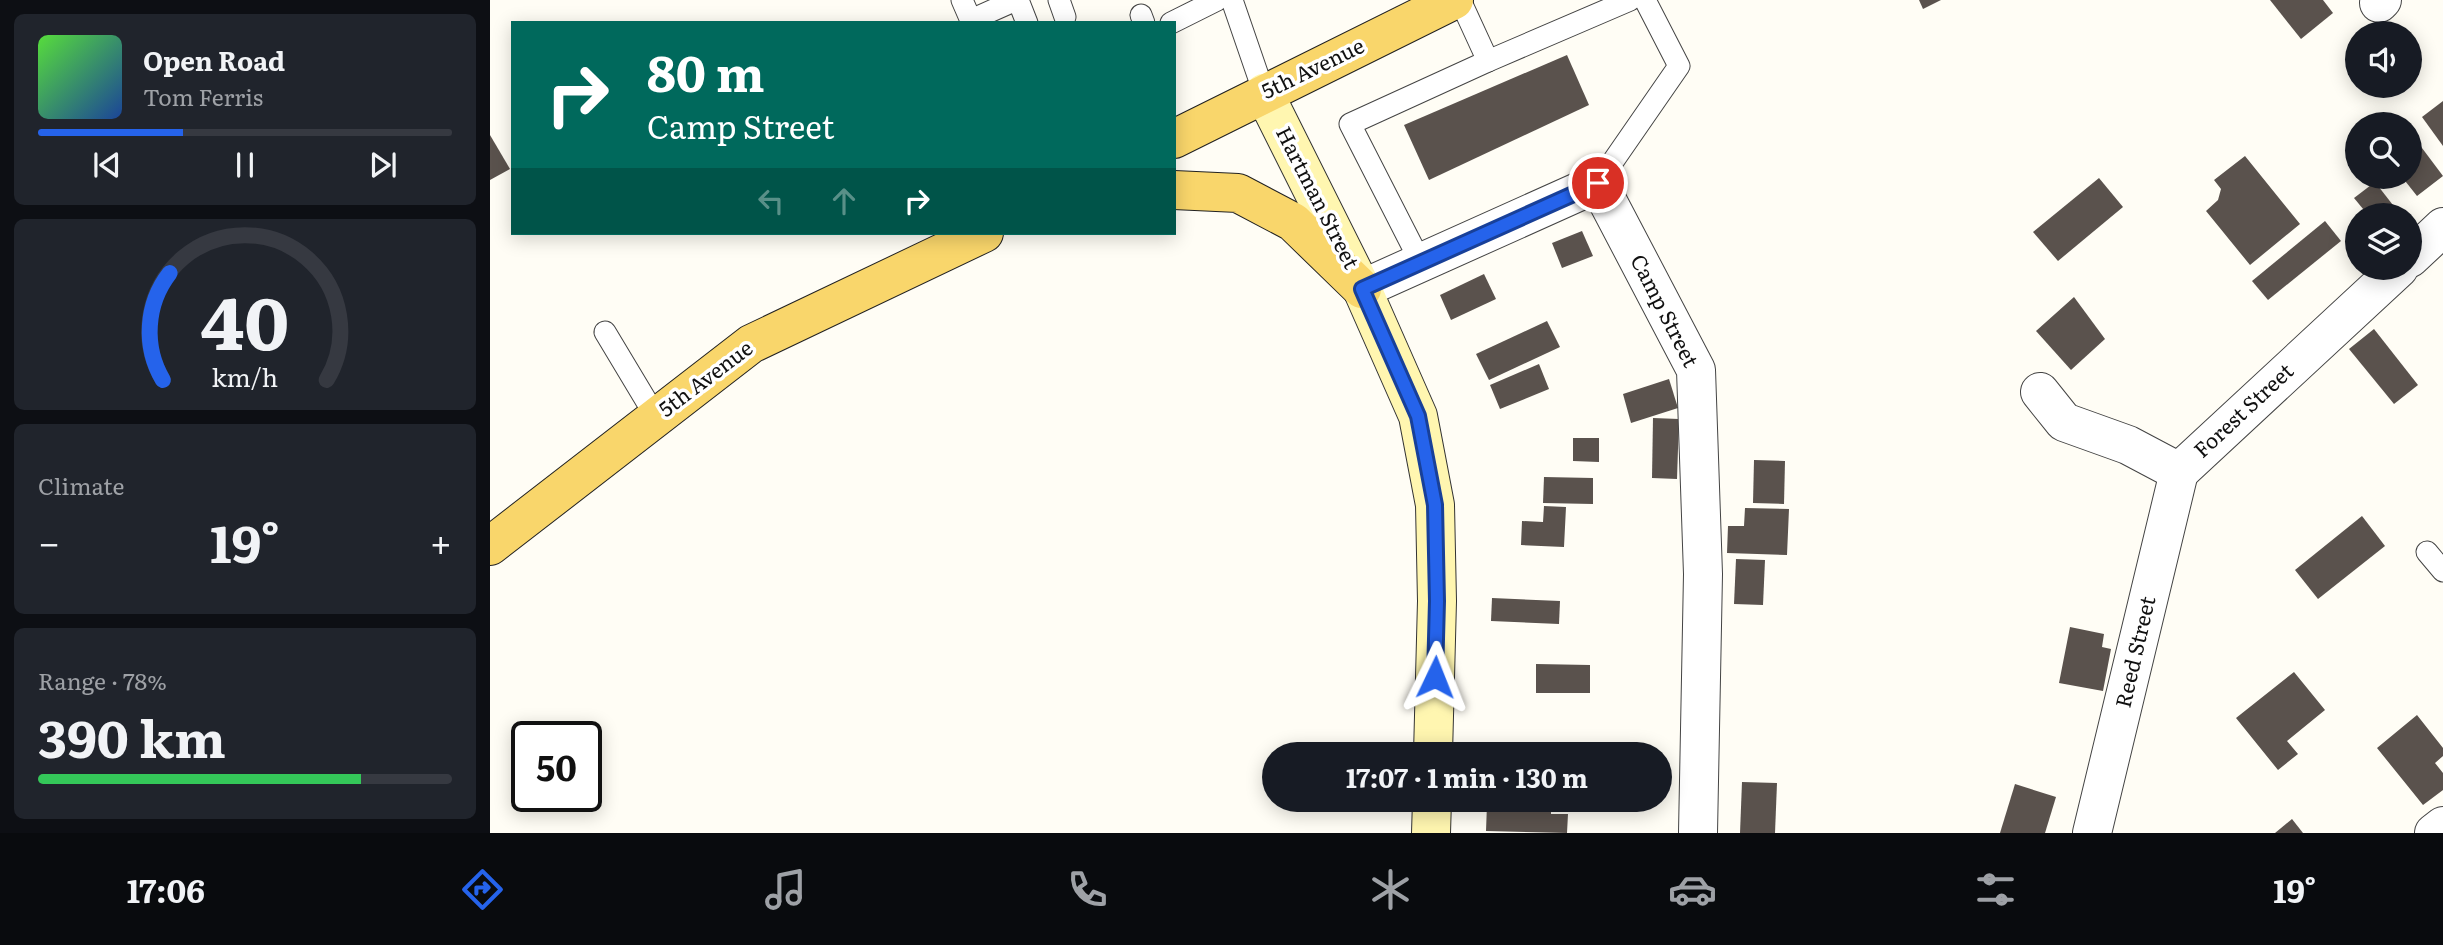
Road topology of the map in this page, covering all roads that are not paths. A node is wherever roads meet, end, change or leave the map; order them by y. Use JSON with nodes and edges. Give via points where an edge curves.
{"nodes":[{"id":1,"x":961,"y":0,"type":"edge"},
{"id":2,"x":1017,"y":0,"type":"edge"},
{"id":3,"x":1216,"y":0,"type":"edge"},
{"id":4,"x":1232,"y":0,"type":"edge"},
{"id":5,"x":1454,"y":0,"type":"edge"},
{"id":6,"x":1460,"y":0,"type":"edge"},
{"id":7,"x":1630,"y":0,"type":"edge"},
{"id":8,"x":1645,"y":0,"type":"edge"},
{"id":9,"x":1172,"y":15,"type":"edge"},
{"id":10,"x":997,"y":16,"type":"edge"},
{"id":11,"x":972,"y":21,"type":"edge"},
{"id":12,"x":1026,"y":21,"type":"edge"},
{"id":13,"x":1489,"y":61,"type":"junction"},
{"id":14,"x":1264,"y":93,"type":"junction"},
{"id":15,"x":1176,"y":138,"type":"edge"},
{"id":16,"x":1598,"y":183,"type":"junction"},
{"id":17,"x":1176,"y":190,"type":"edge"},
{"id":18,"x":2443,"y":227,"type":"edge"},
{"id":19,"x":980,"y":235,"type":"edge"},
{"id":20,"x":2422,"y":247,"type":"edge"},
{"id":21,"x":1421,"y":263,"type":"junction"},
{"id":22,"x":2386,"y":280,"type":"edge"},
{"id":23,"x":1362,"y":289,"type":"junction"},
{"id":24,"x":605,"y":332,"type":"dead end"},
{"id":25,"x":2039,"y":391,"type":"dead end"},
{"id":26,"x":656,"y":417,"type":"junction"},
{"id":27,"x":2179,"y":472,"type":"junction"},
{"id":28,"x":490,"y":545,"type":"edge"},
{"id":29,"x":2427,"y":552,"type":"dead end"},
{"id":30,"x":2443,"y":571,"type":"edge"},
{"id":31,"x":1433,"y":742,"type":"edge"},
{"id":32,"x":1432,"y":812,"type":"edge"},
{"id":33,"x":2443,"y":826,"type":"edge"},
{"id":34,"x":1431,"y":833,"type":"edge"},
{"id":35,"x":1698,"y":833,"type":"edge"},
{"id":36,"x":2092,"y":833,"type":"edge"},
{"id":37,"x":2434,"y":833,"type":"edge"}],
"edges":[{"from":1,"to":11,"type":"lane"},
{"from":2,"to":10,"type":"lane"},
{"from":2,"to":12,"type":"lane"},
{"from":3,"to":9,"type":"lane"},
{"from":4,"to":14,"type":"lane"},
{"from":5,"to":14,"type":"main road","name":"5th Avenue"},
{"from":6,"to":13,"type":"lane"},
{"from":7,"to":13,"type":"lane"},
{"from":8,"to":16,"type":"lane","via":[[1679,66]]},
{"from":10,"to":11,"type":"lane"},
{"from":13,"to":21,"type":"lane","via":[[1350,124]]},
{"from":14,"to":15,"type":"main road","name":"5th Avenue"},
{"from":14,"to":23,"type":"main road","name":"Hartman Street"},
{"from":16,"to":21,"type":"street"},
{"from":16,"to":35,"type":"street","name":"Camp Street","via":[[1696,370],[1703,574]]},
{"from":17,"to":23,"type":"main road","via":[[1238,193],[1293,222]]},
{"from":18,"to":20,"type":"street"},
{"from":19,"to":26,"type":"main road","name":"5th Avenue","via":[[751,344]]},
{"from":21,"to":23,"type":"street"},
{"from":22,"to":27,"type":"street","name":"Forest Street"},
{"from":23,"to":31,"type":"main road","name":"Hartman Street","via":[[1418,416],[1435,505]]},
{"from":24,"to":26,"type":"lane"},
{"from":25,"to":27,"type":"street","name":"Forest Street","via":[[2064,422],[2128,445]]},
{"from":26,"to":28,"type":"main road","name":"5th Avenue"},
{"from":27,"to":36,"type":"street","name":"Reed Street"},
{"from":29,"to":30,"type":"lane"},
{"from":32,"to":34,"type":"main road"},
{"from":33,"to":37,"type":"street"}]}
